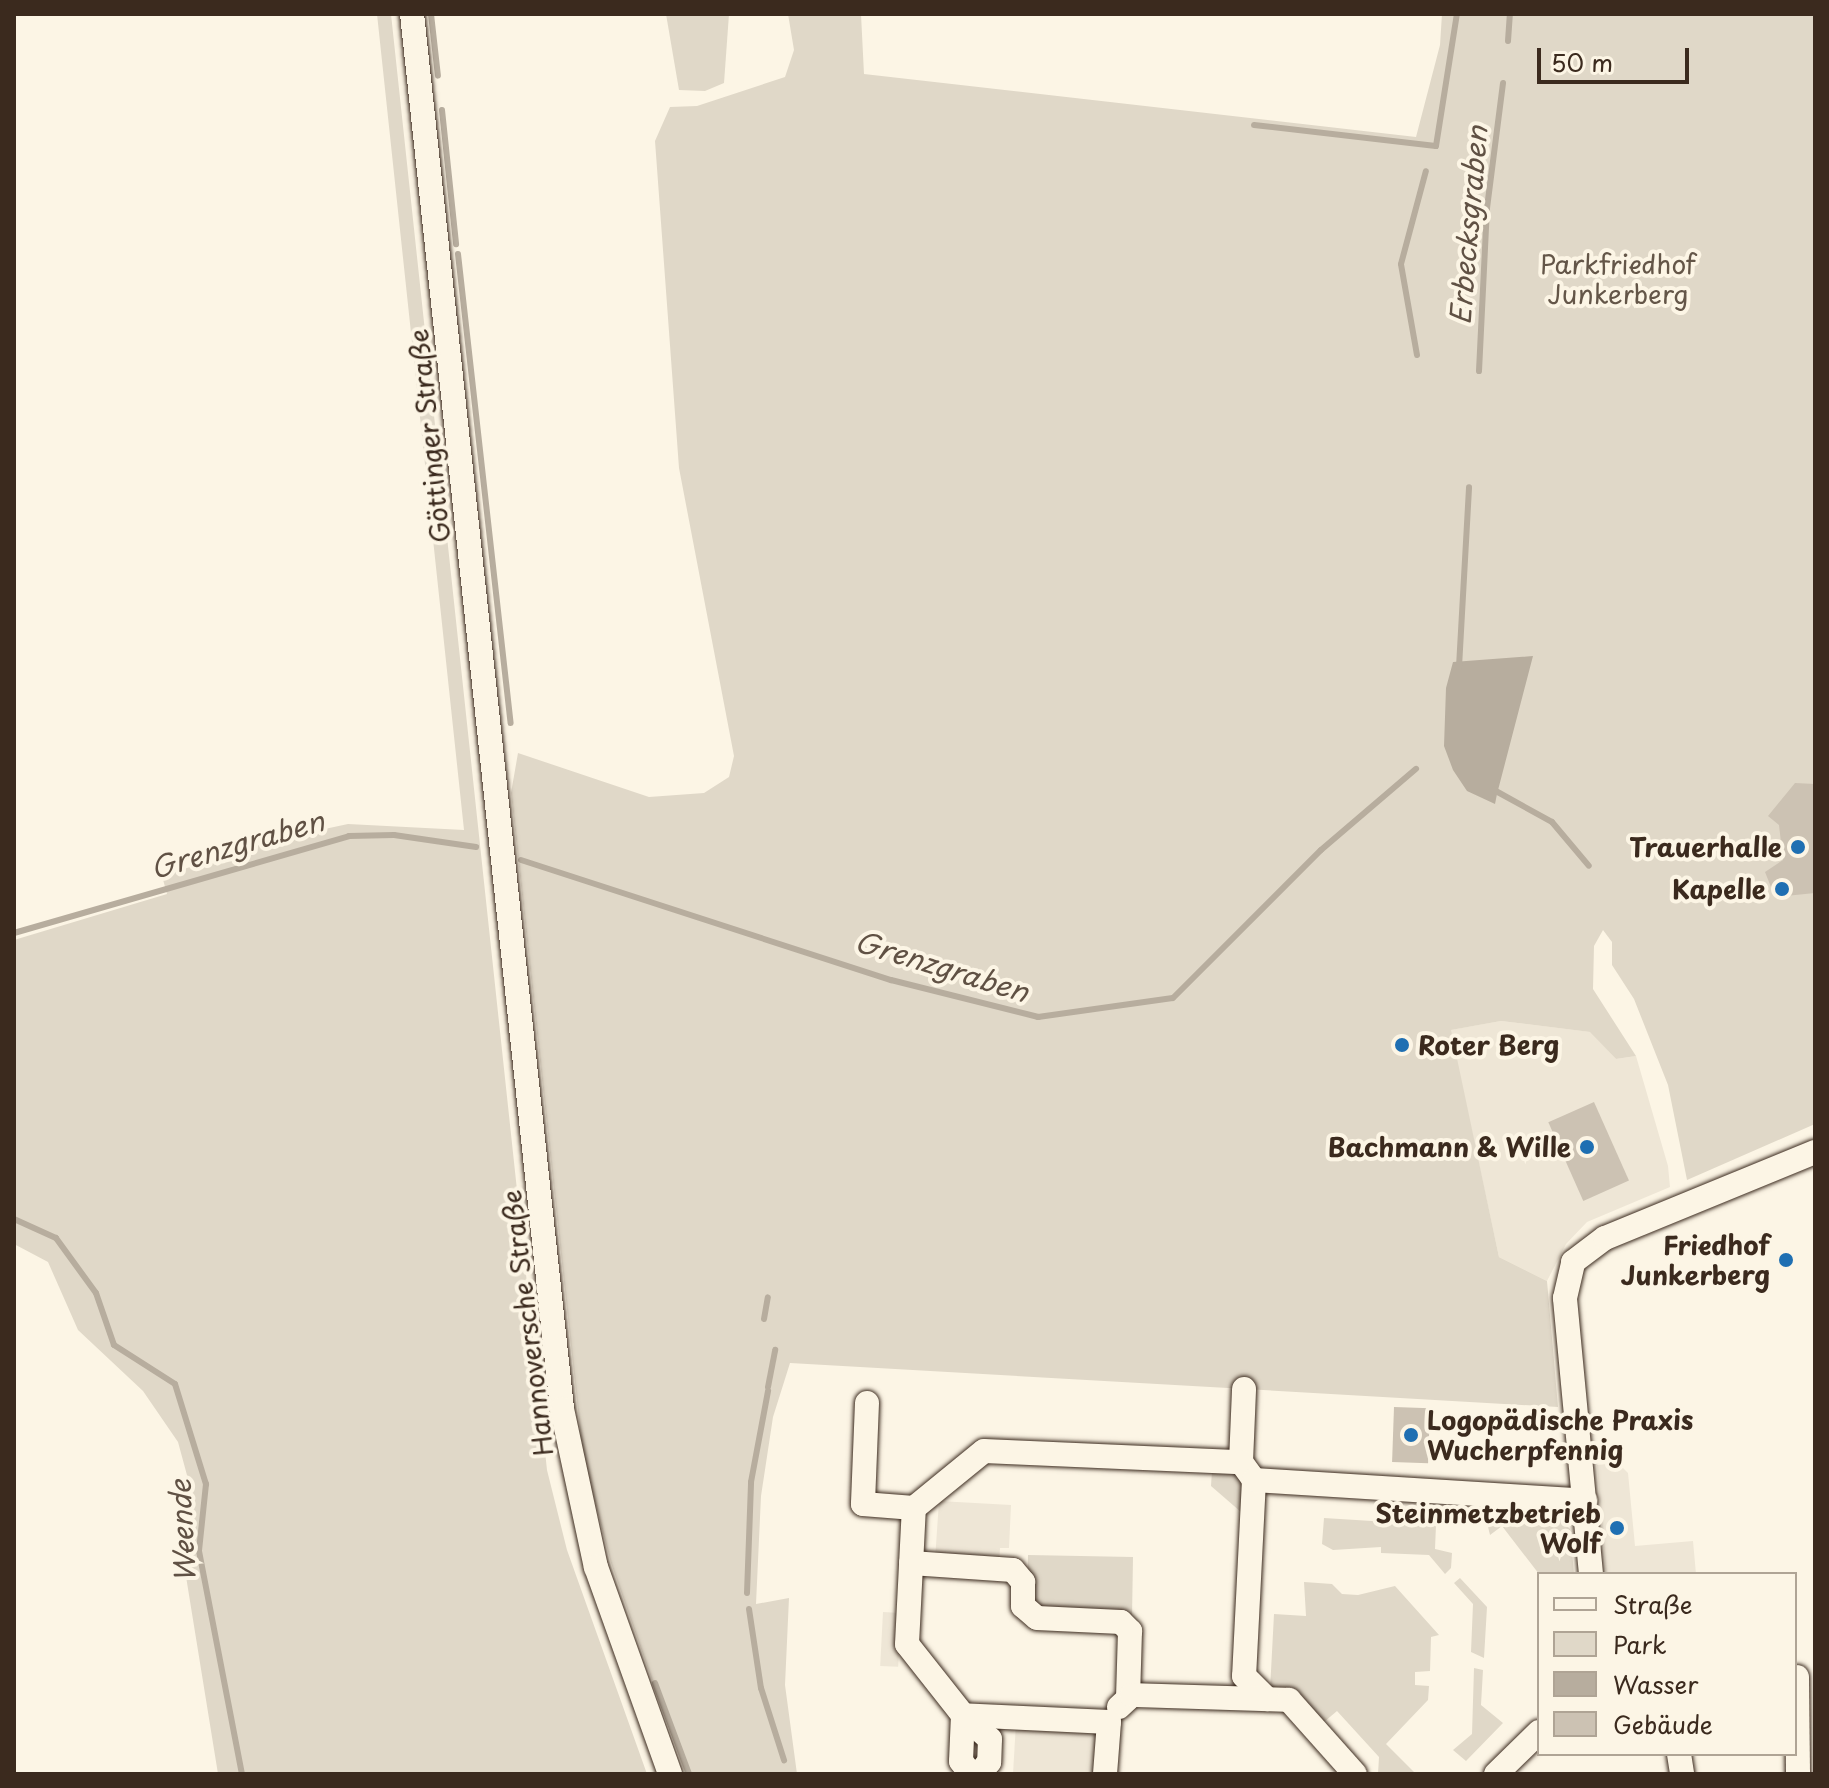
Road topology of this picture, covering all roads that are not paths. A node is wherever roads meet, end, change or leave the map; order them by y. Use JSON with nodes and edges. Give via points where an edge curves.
{"nodes":[{"id":1,"x":412,"y":14,"type":"edge"},
{"id":2,"x":503,"y":853,"type":"joint"},
{"id":3,"x":1815,"y":1152,"type":"edge"},
{"id":4,"x":1244,"y":1389,"type":"dead end"},
{"id":5,"x":867,"y":1403,"type":"dead end"},
{"id":6,"x":1248,"y":1471,"type":"junction"},
{"id":7,"x":1585,"y":1501,"type":"junction"},
{"id":8,"x":914,"y":1508,"type":"junction"},
{"id":9,"x":911,"y":1563,"type":"junction"},
{"id":10,"x":1591,"y":1572,"type":"edge"},
{"id":11,"x":1802,"y":1677,"type":"edge"},
{"id":12,"x":1128,"y":1698,"type":"junction"},
{"id":13,"x":1267,"y":1699,"type":"junction"},
{"id":14,"x":963,"y":1715,"type":"junction"},
{"id":15,"x":1109,"y":1722,"type":"junction"},
{"id":16,"x":1537,"y":1734,"type":"edge"},
{"id":17,"x":1806,"y":1743,"type":"edge"},
{"id":18,"x":670,"y":1774,"type":"edge"},
{"id":19,"x":971,"y":1774,"type":"edge"},
{"id":20,"x":979,"y":1774,"type":"edge"},
{"id":21,"x":1105,"y":1774,"type":"edge"},
{"id":22,"x":1355,"y":1774,"type":"edge"},
{"id":23,"x":1496,"y":1774,"type":"edge"},
{"id":24,"x":1798,"y":1774,"type":"edge"}],
"edges":[{"from":1,"to":2,"type":"street","name":"Göttinger Straße"},
{"from":2,"to":18,"type":"street","name":"Hannoversche Straße","via":[[575,1482],[596,1567]]},
{"from":3,"to":7,"type":"street","via":[[1605,1238],[1573,1262],[1565,1298]]},
{"from":4,"to":6,"type":"street"},
{"from":5,"to":8,"type":"street","via":[[863,1504]]},
{"from":6,"to":7,"type":"street"},
{"from":6,"to":8,"type":"street","via":[[984,1451]]},
{"from":6,"to":13,"type":"street","via":[[1244,1676]]},
{"from":7,"to":10,"type":"street"},
{"from":8,"to":9,"type":"street"},
{"from":9,"to":12,"type":"street","via":[[1013,1570],[1023,1582],[1023,1606],[1037,1618],[1121,1622],[1130,1631]]},
{"from":9,"to":14,"type":"street","via":[[907,1644]]},
{"from":11,"to":17,"type":"street"},
{"from":12,"to":13,"type":"street"},
{"from":12,"to":15,"type":"street"},
{"from":13,"to":22,"type":"street","via":[[1289,1700]]},
{"from":14,"to":15,"type":"street"},
{"from":14,"to":19,"type":"street","via":[[961,1761]]},
{"from":14,"to":20,"type":"street","via":[[990,1739],[989,1762]]},
{"from":15,"to":21,"type":"street"},
{"from":16,"to":23,"type":"street"},
{"from":17,"to":24,"type":"street"}]}
